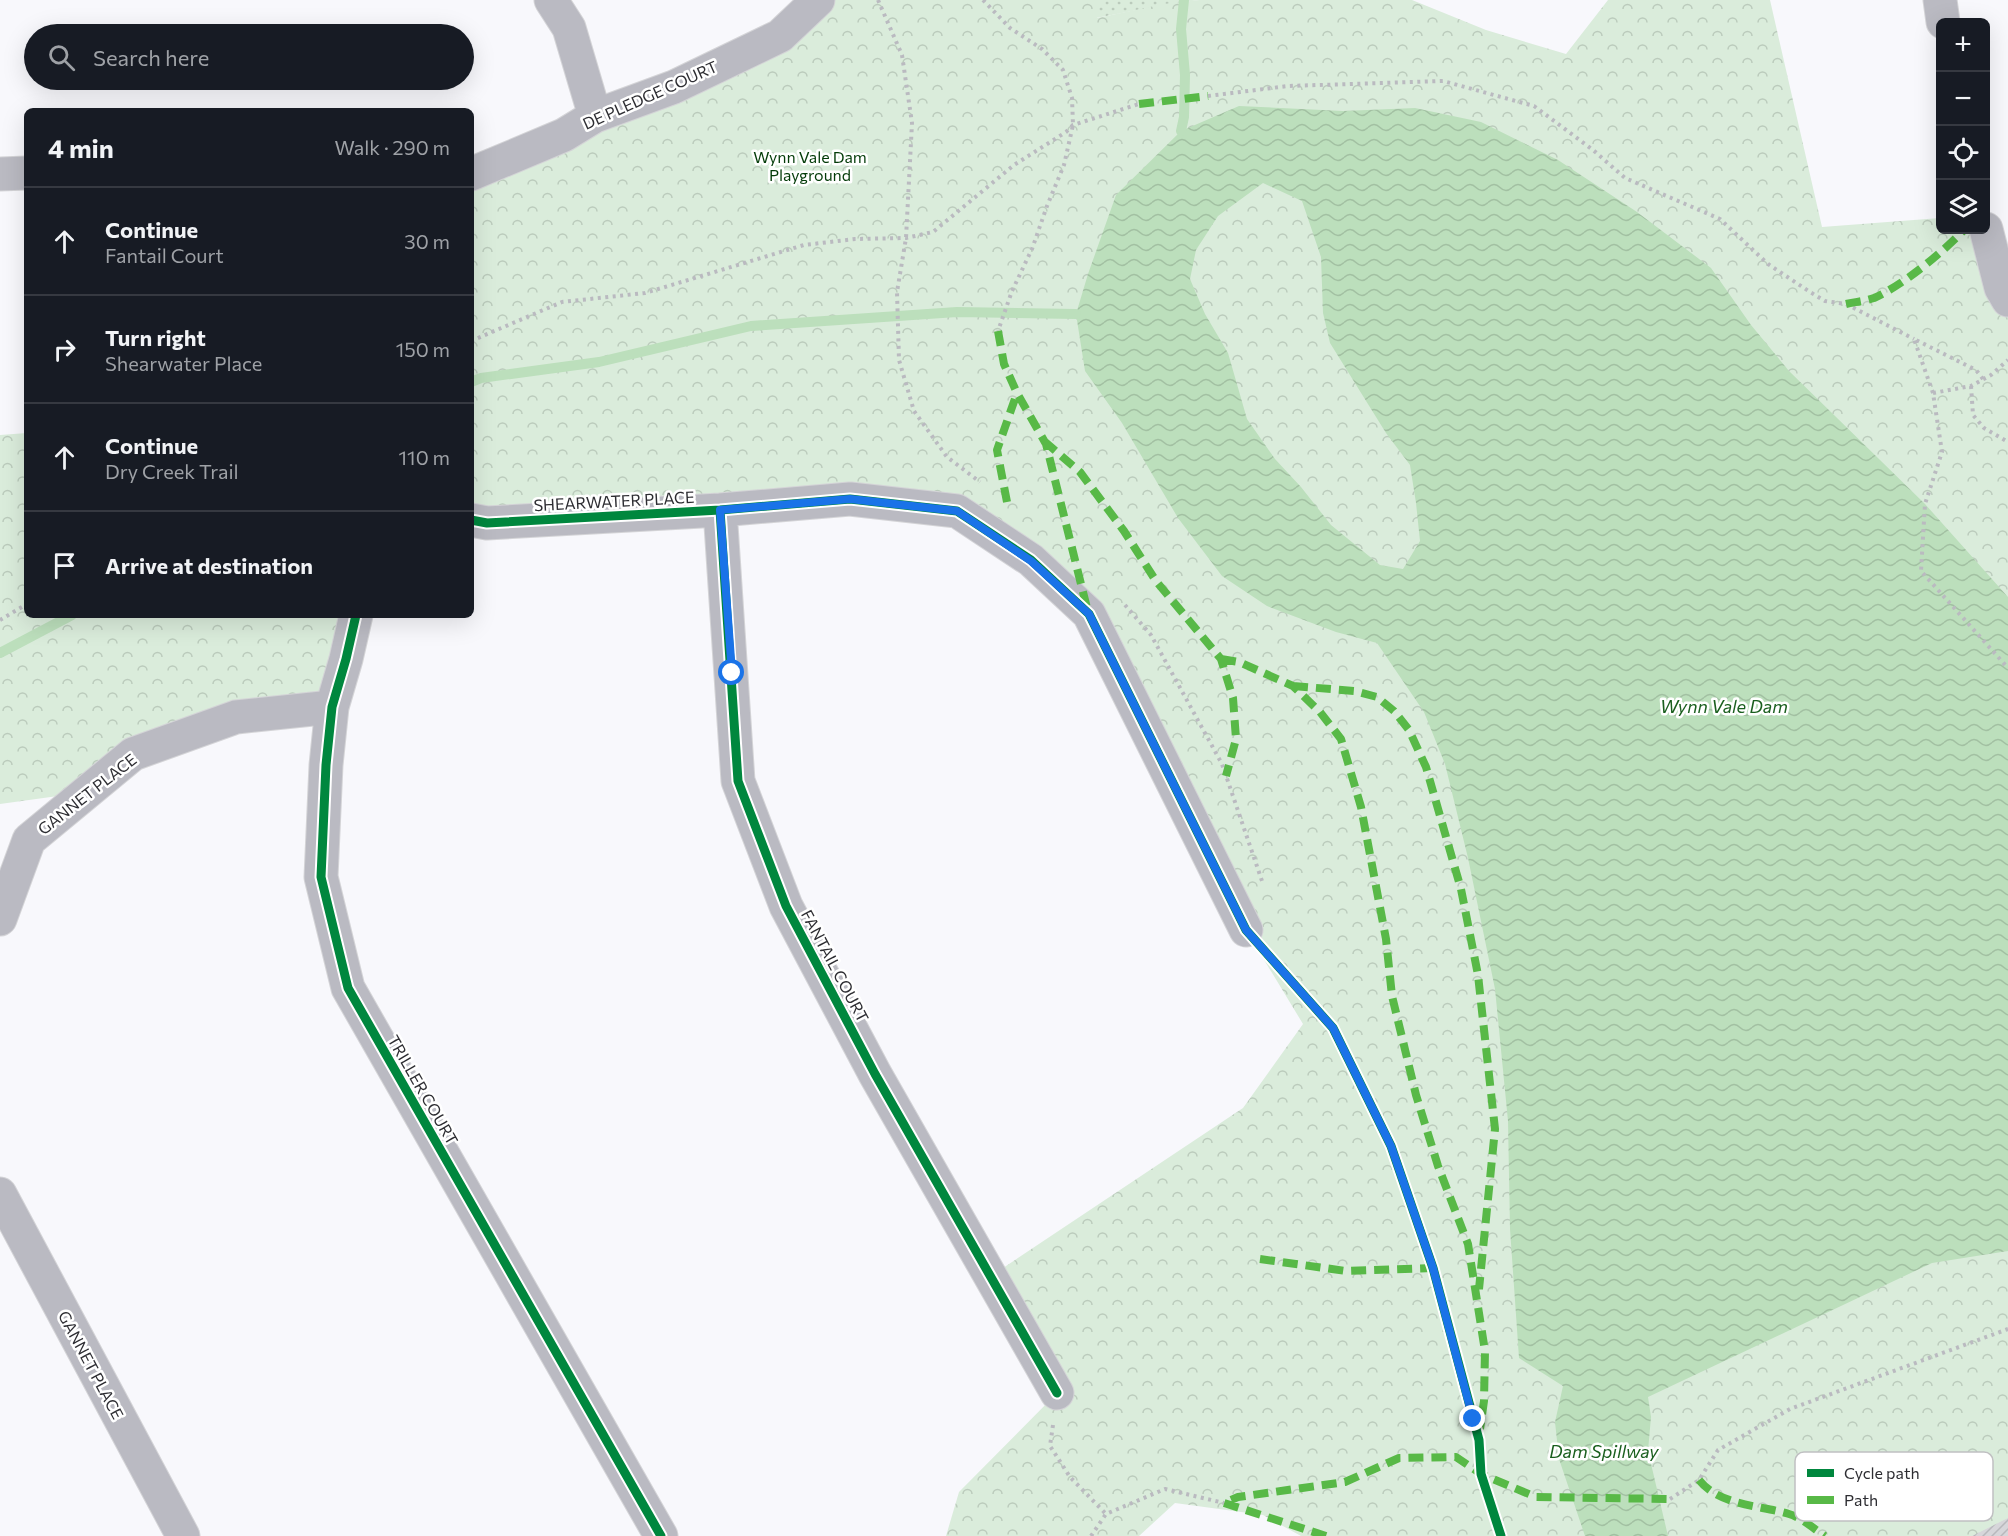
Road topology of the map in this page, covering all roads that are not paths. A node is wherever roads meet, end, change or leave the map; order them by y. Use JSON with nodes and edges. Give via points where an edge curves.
{"nodes":[{"id":1,"x":552,"y":0,"type":"edge"},
{"id":2,"x":819,"y":0,"type":"edge"},
{"id":3,"x":1940,"y":0,"type":"edge"},
{"id":4,"x":1942,"y":18,"type":"edge"},
{"id":5,"x":595,"y":116,"type":"junction"},
{"id":6,"x":24,"y":173,"type":"edge"},
{"id":7,"x":474,"y":173,"type":"edge"},
{"id":8,"x":0,"y":174,"type":"edge"},
{"id":9,"x":1987,"y":234,"type":"edge"},
{"id":10,"x":2008,"y":300,"type":"edge"},
{"id":11,"x":720,"y":510,"type":"junction"},
{"id":12,"x":474,"y":521,"type":"edge"},
{"id":13,"x":355,"y":618,"type":"edge"},
{"id":14,"x":332,"y":708,"type":"junction"},
{"id":15,"x":0,"y":919,"type":"edge"},
{"id":16,"x":1246,"y":930,"type":"dead end"},
{"id":17,"x":0,"y":1194,"type":"edge"},
{"id":18,"x":1058,"y":1393,"type":"road end"},
{"id":19,"x":183,"y":1536,"type":"edge"},
{"id":20,"x":661,"y":1536,"type":"edge"}],
"edges":[{"from":1,"to":5,"type":"street","via":[[569,28]]},
{"from":2,"to":5,"type":"street","name":"DE PLEDGE COURT","via":[[780,36],[674,87]]},
{"from":3,"to":4,"type":"street"},
{"from":5,"to":7,"type":"street","name":"DE PLEDGE COURT","via":[[564,135]]},
{"from":6,"to":8,"type":"street"},
{"from":9,"to":10,"type":"street","via":[[2001,288]]},
{"from":11,"to":12,"type":"street","name":"SHEARWATER PLACE"},
{"from":11,"to":16,"type":"street","name":"SHEARWATER PLACE","via":[[850,499],[957,511],[1031,561],[1089,614]]},
{"from":11,"to":18,"type":"street","name":"FANTAIL COURT","via":[[738,781],[786,906],[875,1074]]},
{"from":13,"to":14,"type":"street","name":"TRILLER COURT"},
{"from":14,"to":15,"type":"street","name":"GANNET PLACE","via":[[236,717],[133,754],[29,840]]},
{"from":14,"to":20,"type":"street","name":"TRILLER COURT","via":[[321,876],[348,988]]},
{"from":17,"to":19,"type":"street","name":"GANNET PLACE"}]}
